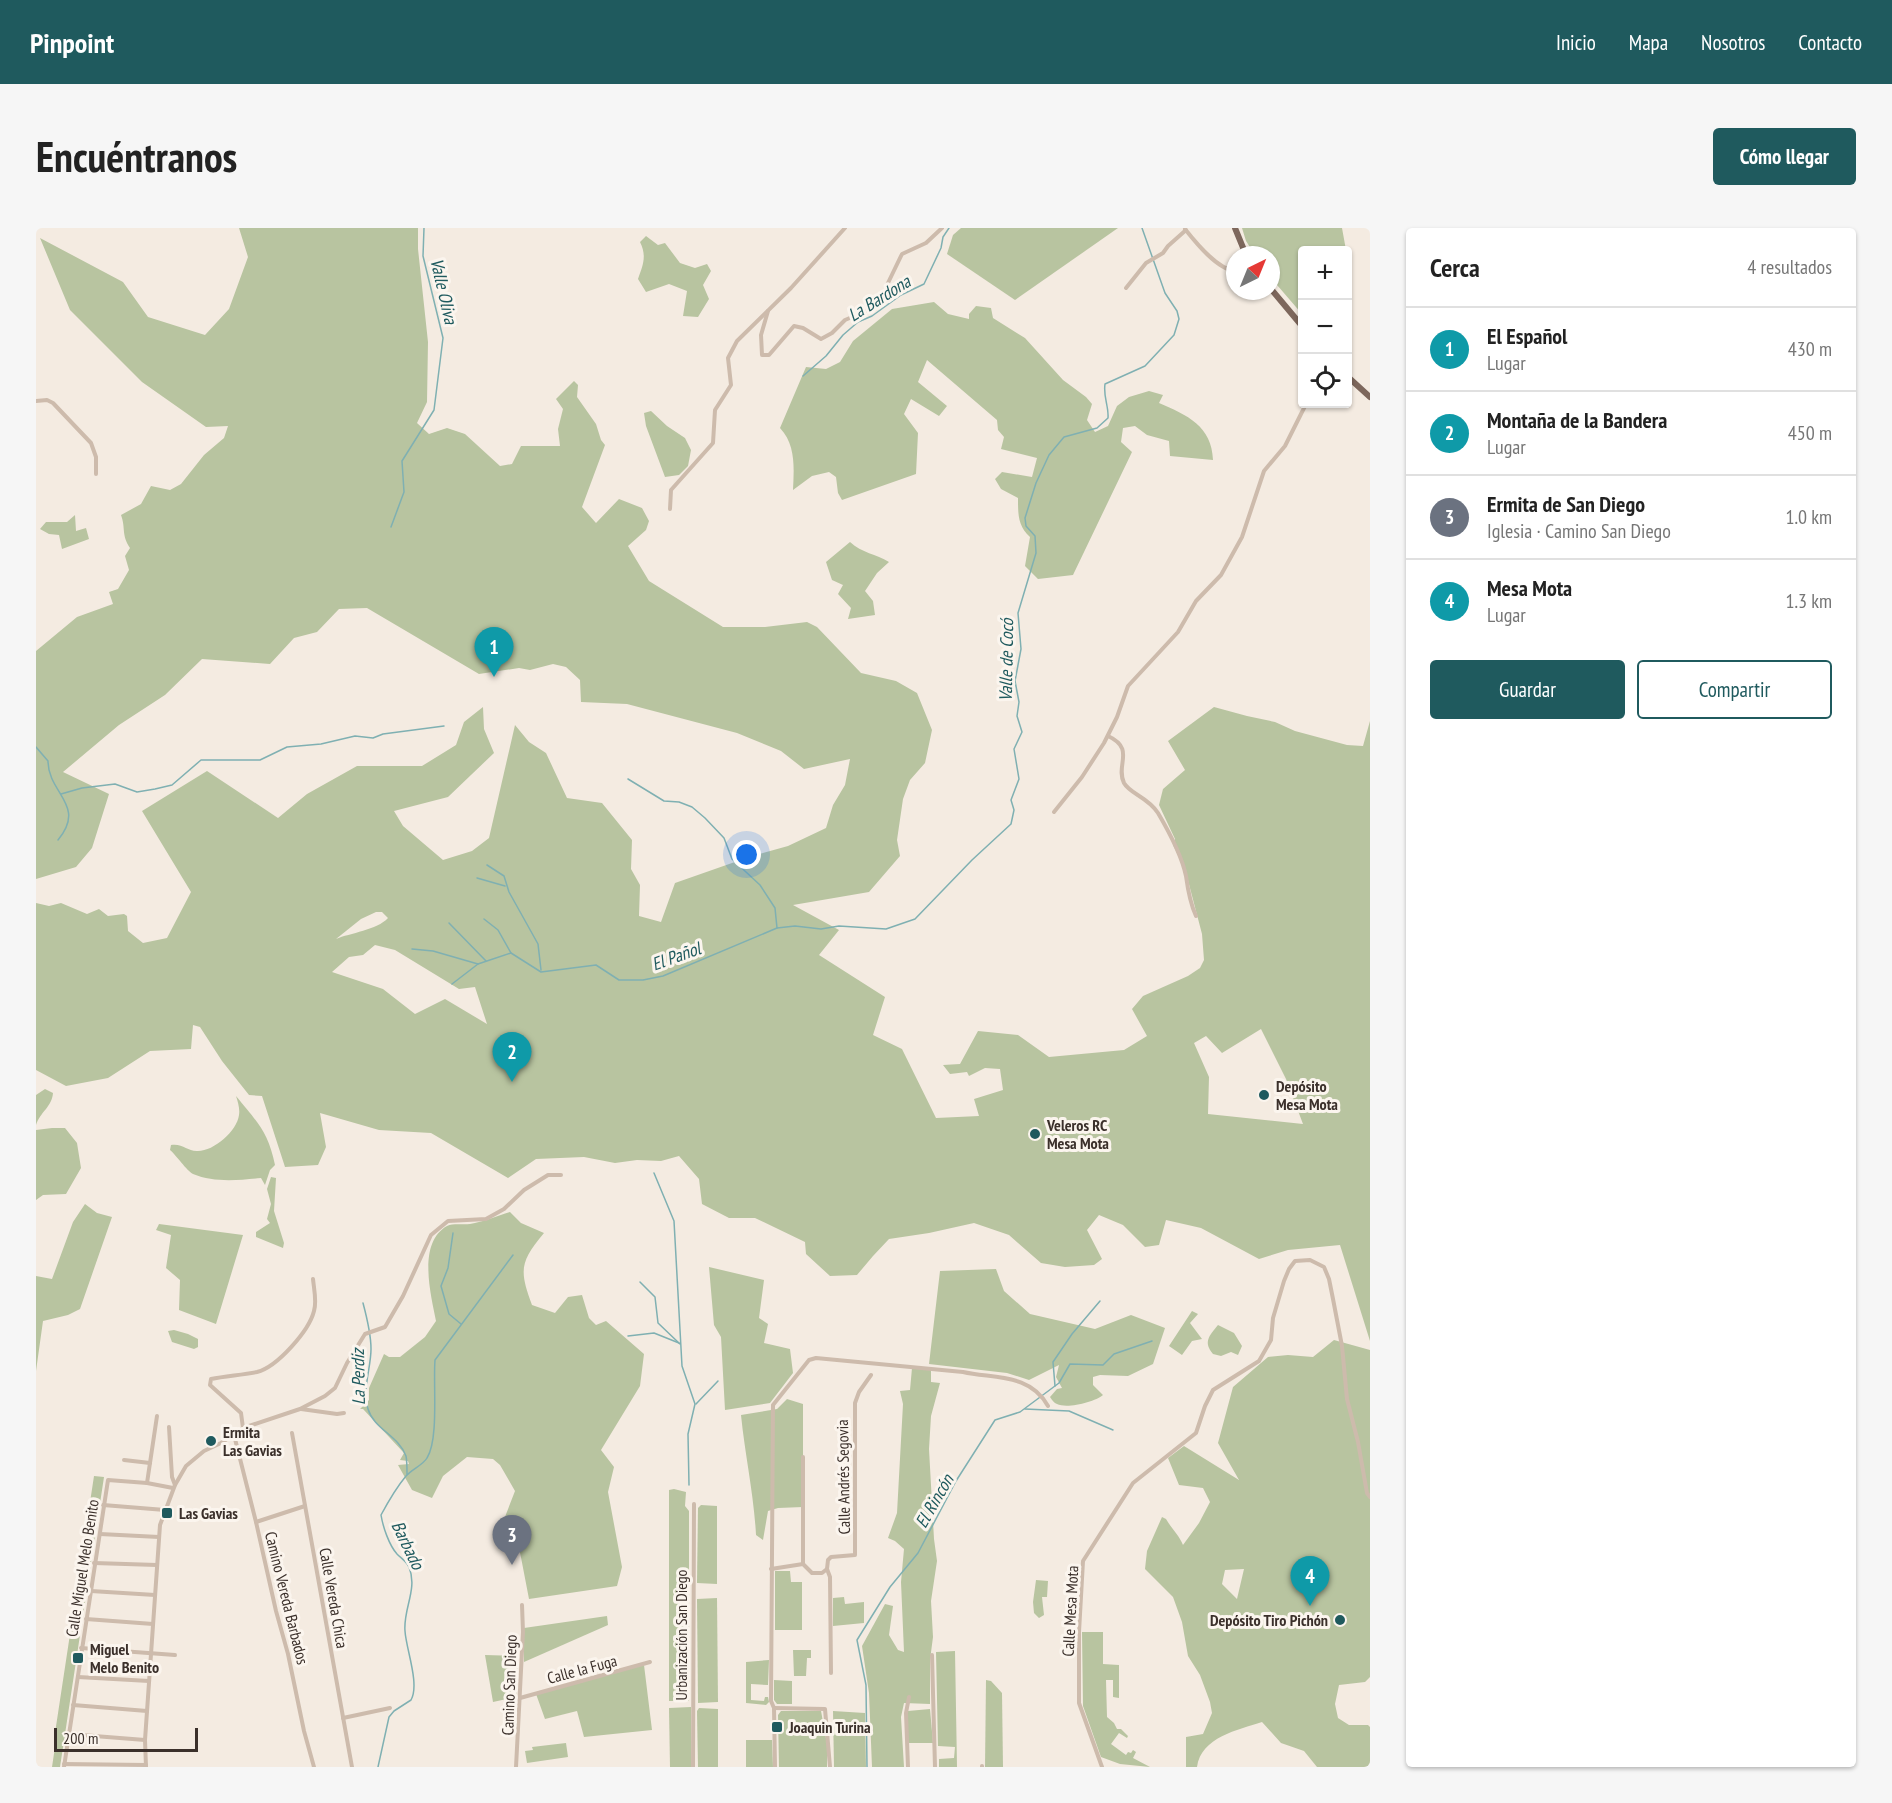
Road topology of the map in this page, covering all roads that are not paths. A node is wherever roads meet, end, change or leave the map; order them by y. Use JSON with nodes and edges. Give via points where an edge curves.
{"nodes":[{"id":1,"x":845,"y":228,"type":"edge"},
{"id":2,"x":942,"y":228,"type":"edge"},
{"id":3,"x":1235,"y":228,"type":"edge"},
{"id":4,"x":1186,"y":229,"type":"edge"},
{"id":5,"x":1242,"y":246,"type":"edge"},
{"id":6,"x":1226,"y":269,"type":"edge"},
{"id":7,"x":1126,"y":288,"type":"dead end"},
{"id":8,"x":1280,"y":300,"type":"edge"},
{"id":9,"x":768,"y":310,"type":"junction"},
{"id":10,"x":1298,"y":321,"type":"edge"},
{"id":11,"x":1352,"y":381,"type":"edge"},
{"id":12,"x":1370,"y":397,"type":"edge"},
{"id":13,"x":36,"y":401,"type":"edge"},
{"id":14,"x":1304,"y":408,"type":"edge"},
{"id":15,"x":96,"y":474,"type":"dead end"},
{"id":16,"x":670,"y":509,"type":"dead end"},
{"id":17,"x":1108,"y":736,"type":"junction"},
{"id":18,"x":1054,"y":812,"type":"dead end"},
{"id":19,"x":1196,"y":916,"type":"dead end"},
{"id":20,"x":561,"y":1175,"type":"dead end"},
{"id":21,"x":313,"y":1279,"type":"dead end"},
{"id":22,"x":871,"y":1376,"type":"dead end"},
{"id":23,"x":1048,"y":1406,"type":"dead end"},
{"id":24,"x":300,"y":1409,"type":"junction"},
{"id":25,"x":344,"y":1413,"type":"dead end"},
{"id":26,"x":157,"y":1416,"type":"dead end"},
{"id":27,"x":169,"y":1427,"type":"dead end"},
{"id":28,"x":243,"y":1428,"type":"junction"},
{"id":29,"x":292,"y":1433,"type":"dead end"},
{"id":30,"x":234,"y":1435,"type":"junction"},
{"id":31,"x":803,"y":1457,"type":"dead end"},
{"id":32,"x":124,"y":1460,"type":"dead end"},
{"id":33,"x":150,"y":1463,"type":"junction"},
{"id":34,"x":147,"y":1483,"type":"junction"},
{"id":35,"x":174,"y":1487,"type":"junction"},
{"id":36,"x":1370,"y":1497,"type":"edge"},
{"id":37,"x":694,"y":1504,"type":"dead end"},
{"id":38,"x":103,"y":1505,"type":"junction"},
{"id":39,"x":305,"y":1506,"type":"junction"},
{"id":40,"x":165,"y":1510,"type":"junction"},
{"id":41,"x":256,"y":1522,"type":"junction"},
{"id":42,"x":100,"y":1534,"type":"junction"},
{"id":43,"x":159,"y":1537,"type":"junction"},
{"id":44,"x":94,"y":1563,"type":"junction"},
{"id":45,"x":803,"y":1564,"type":"junction"},
{"id":46,"x":157,"y":1565,"type":"junction"},
{"id":47,"x":771,"y":1569,"type":"junction"},
{"id":48,"x":827,"y":1569,"type":"junction"},
{"id":49,"x":91,"y":1591,"type":"junction"},
{"id":50,"x":155,"y":1595,"type":"junction"},
{"id":51,"x":522,"y":1605,"type":"dead end"},
{"id":52,"x":86,"y":1619,"type":"junction"},
{"id":53,"x":153,"y":1623,"type":"junction"},
{"id":54,"x":81,"y":1648,"type":"junction"},
{"id":55,"x":151,"y":1653,"type":"junction"},
{"id":56,"x":175,"y":1655,"type":"dead end"},
{"id":57,"x":932,"y":1655,"type":"dead end"},
{"id":58,"x":650,"y":1662,"type":"dead end"},
{"id":59,"x":831,"y":1673,"type":"dead end"},
{"id":60,"x":78,"y":1677,"type":"junction"},
{"id":61,"x":149,"y":1682,"type":"junction"},
{"id":62,"x":909,"y":1697,"type":"dead end"},
{"id":63,"x":520,"y":1698,"type":"junction"},
{"id":64,"x":73,"y":1705,"type":"junction"},
{"id":65,"x":390,"y":1708,"type":"dead end"},
{"id":66,"x":774,"y":1708,"type":"junction"},
{"id":67,"x":147,"y":1711,"type":"junction"},
{"id":68,"x":343,"y":1718,"type":"junction"},
{"id":69,"x":69,"y":1734,"type":"junction"},
{"id":70,"x":146,"y":1740,"type":"junction"},
{"id":71,"x":64,"y":1766,"type":"edge"},
{"id":72,"x":146,"y":1766,"type":"edge"},
{"id":73,"x":314,"y":1767,"type":"edge"},
{"id":74,"x":352,"y":1767,"type":"edge"},
{"id":75,"x":516,"y":1767,"type":"edge"},
{"id":76,"x":693,"y":1767,"type":"edge"},
{"id":77,"x":775,"y":1767,"type":"edge"},
{"id":78,"x":830,"y":1767,"type":"edge"},
{"id":79,"x":908,"y":1767,"type":"edge"},
{"id":80,"x":935,"y":1767,"type":"edge"},
{"id":81,"x":1102,"y":1767,"type":"edge"}],
"edges":[{"from":1,"to":9,"type":"street"},
{"from":2,"to":9,"type":"street","via":[[926,243],[902,254],[887,285],[888,295],[883,304],[845,320],[821,339],[794,326],[768,356],[762,355],[761,335]]},
{"from":3,"to":5,"type":"main road"},
{"from":4,"to":6,"type":"street"},
{"from":4,"to":7,"type":"street","via":[[1163,253],[1146,263]]},
{"from":8,"to":10,"type":"main road"},
{"from":9,"to":16,"type":"street","via":[[737,341],[728,358],[731,385],[715,410],[713,443],[671,490]]},
{"from":11,"to":12,"type":"main road"},
{"from":13,"to":15,"type":"street","via":[[53,403],[91,443]]},
{"from":14,"to":17,"type":"street","via":[[1285,446],[1263,471],[1242,537],[1221,575],[1196,601],[1178,632],[1128,686]]},
{"from":17,"to":18,"type":"street","via":[[1083,777]]},
{"from":17,"to":19,"type":"street","via":[[1122,746],[1122,780],[1127,788],[1149,801],[1160,816],[1179,857]]},
{"from":20,"to":24,"type":"street","via":[[548,1175],[486,1220],[448,1221],[431,1235],[385,1327],[365,1334],[335,1388]]},
{"from":21,"to":28,"type":"street","via":[[315,1309],[288,1351],[258,1372],[211,1379],[210,1385],[241,1413]]},
{"from":22,"to":48,"type":"street","name":"Calle Andrés Segovia","via":[[859,1392],[854,1414],[855,1555],[831,1557]]},
{"from":23,"to":47,"type":"street","via":[[1035,1388],[1003,1376],[863,1361],[809,1360],[772,1405]]},
{"from":24,"to":25,"type":"street"},
{"from":24,"to":28,"type":"street"},
{"from":26,"to":33,"type":"street"},
{"from":27,"to":35,"type":"street"},
{"from":28,"to":30,"type":"street"},
{"from":29,"to":39,"type":"street","name":"Calle Vereda Chica"},
{"from":30,"to":35,"type":"street","via":[[186,1466]]},
{"from":30,"to":41,"type":"street","name":"Camino Vereda Barbados"},
{"from":31,"to":45,"type":"street"},
{"from":32,"to":33,"type":"street"},
{"from":33,"to":34,"type":"street"},
{"from":34,"to":35,"type":"street"},
{"from":34,"to":38,"type":"street","name":"Calle Miguel Melo Benito","via":[[108,1480]]},
{"from":35,"to":40,"type":"street"},
{"from":36,"to":81,"type":"street","name":"Calle Mesa Mota","via":[[1347,1399],[1329,1279],[1324,1267],[1311,1260],[1295,1261],[1284,1281],[1271,1340],[1259,1361],[1213,1390],[1196,1433],[1132,1483],[1083,1561],[1079,1703]]},
{"from":37,"to":76,"type":"street","name":"Urbanización San Diego"},
{"from":38,"to":40,"type":"street"},
{"from":38,"to":42,"type":"street","name":"Calle Miguel Melo Benito"},
{"from":39,"to":41,"type":"street"},
{"from":39,"to":68,"type":"street","name":"Calle Vereda Chica"},
{"from":40,"to":43,"type":"street"},
{"from":41,"to":73,"type":"street","name":"Camino Vereda Barbados"},
{"from":42,"to":43,"type":"street"},
{"from":42,"to":44,"type":"street","name":"Calle Miguel Melo Benito"},
{"from":43,"to":46,"type":"street"},
{"from":44,"to":46,"type":"street"},
{"from":44,"to":49,"type":"street","name":"Calle Miguel Melo Benito"},
{"from":45,"to":47,"type":"street"},
{"from":45,"to":48,"type":"street","via":[[812,1573]]},
{"from":46,"to":50,"type":"street"},
{"from":47,"to":66,"type":"street"},
{"from":48,"to":59,"type":"street"},
{"from":49,"to":50,"type":"street"},
{"from":49,"to":52,"type":"street","name":"Calle Miguel Melo Benito"},
{"from":50,"to":53,"type":"street"},
{"from":51,"to":63,"type":"street","name":"Camino San Diego"},
{"from":52,"to":53,"type":"street"},
{"from":52,"to":54,"type":"street","name":"Calle Miguel Melo Benito"},
{"from":53,"to":55,"type":"street"},
{"from":54,"to":55,"type":"street"},
{"from":54,"to":60,"type":"street","name":"Calle Miguel Melo Benito"},
{"from":55,"to":56,"type":"street"},
{"from":55,"to":61,"type":"street"},
{"from":57,"to":80,"type":"street"},
{"from":58,"to":63,"type":"street","name":"Calle la Fuga"},
{"from":60,"to":61,"type":"street"},
{"from":60,"to":64,"type":"street","name":"Calle Miguel Melo Benito"},
{"from":61,"to":67,"type":"street"},
{"from":62,"to":79,"type":"street"},
{"from":63,"to":75,"type":"street","name":"Camino San Diego"},
{"from":64,"to":67,"type":"street"},
{"from":64,"to":69,"type":"street","name":"Calle Miguel Melo Benito"},
{"from":65,"to":68,"type":"street"},
{"from":66,"to":77,"type":"street"},
{"from":66,"to":78,"type":"street","via":[[825,1709]]},
{"from":67,"to":70,"type":"street"},
{"from":68,"to":74,"type":"street","name":"Calle Vereda Chica"},
{"from":69,"to":70,"type":"street"},
{"from":69,"to":71,"type":"street","name":"Calle Miguel Melo Benito"},
{"from":70,"to":72,"type":"street"},
{"from":71,"to":72,"type":"street"}]}
